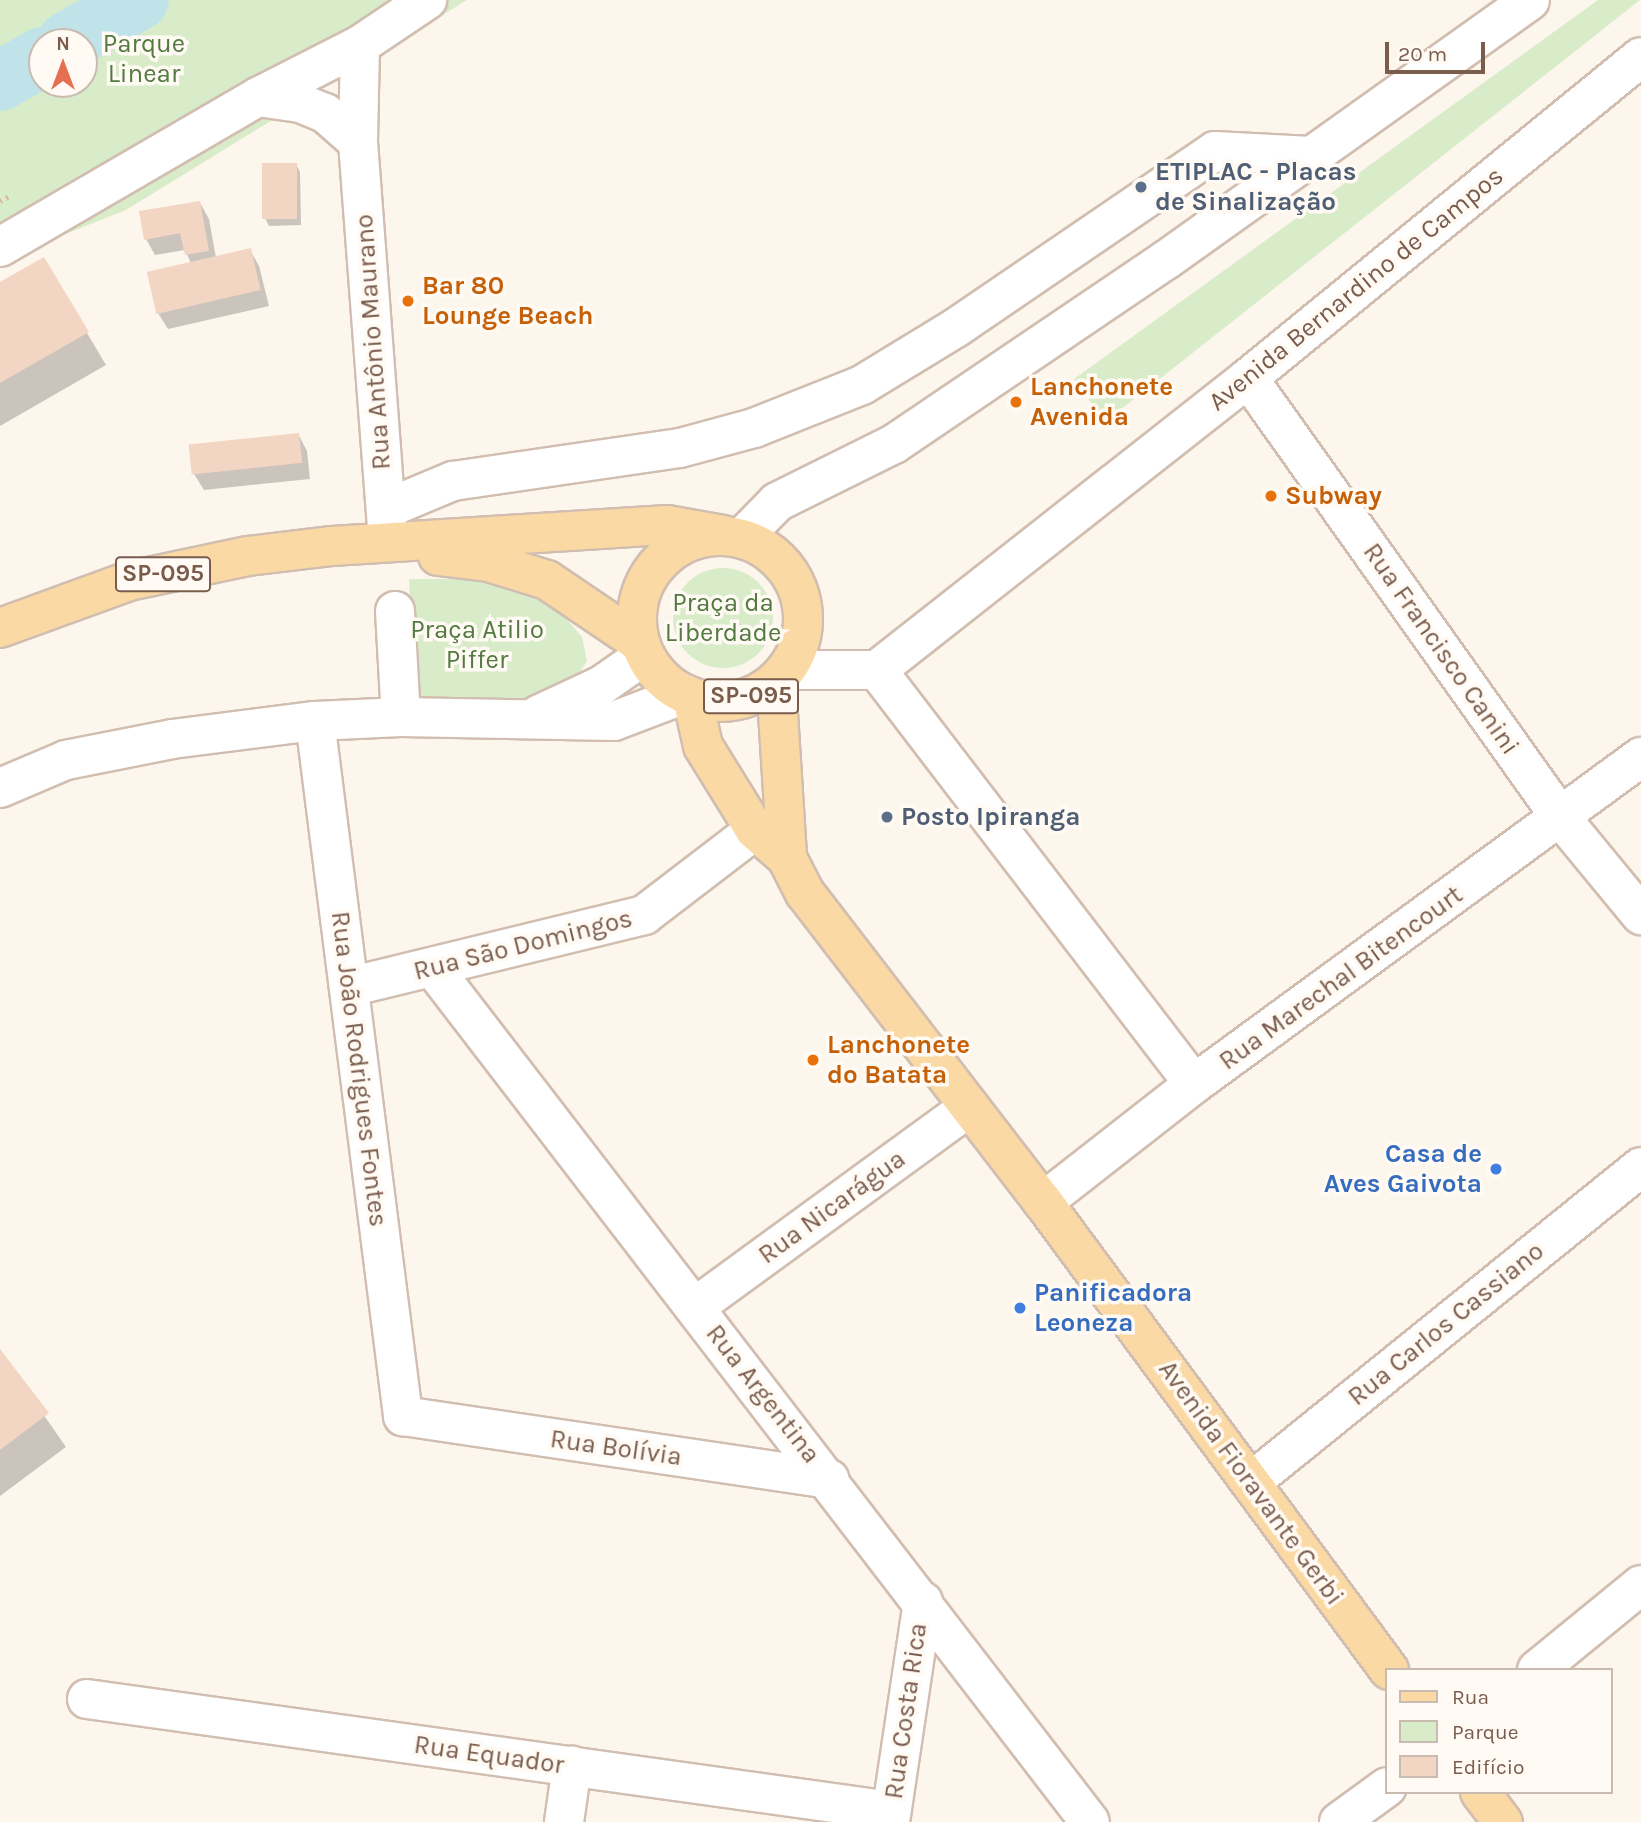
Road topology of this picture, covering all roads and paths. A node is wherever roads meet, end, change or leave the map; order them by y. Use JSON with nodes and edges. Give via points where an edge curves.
{"nodes":[{"id":1,"x":427,"y":0,"type":"edge"},
{"id":2,"x":1530,"y":0,"type":"edge"},
{"id":3,"x":360,"y":45,"type":"junction"},
{"id":4,"x":1641,"y":57,"type":"edge"},
{"id":5,"x":258,"y":97,"type":"junction"},
{"id":6,"x":358,"y":142,"type":"junction"},
{"id":7,"x":1311,"y":156,"type":"junction"},
{"id":8,"x":0,"y":247,"type":"edge"},
{"id":9,"x":1248,"y":378,"type":"junction"},
{"id":10,"x":387,"y":534,"type":"junction"},
{"id":11,"x":732,"y":537,"type":"junction"},
{"id":12,"x":395,"y":611,"type":"dead end"},
{"id":13,"x":0,"y":628,"type":"edge"},
{"id":14,"x":642,"y":649,"type":"junction"},
{"id":15,"x":877,"y":670,"type":"junction"},
{"id":16,"x":781,"y":676,"type":"junction"},
{"id":17,"x":689,"y":696,"type":"junction"},
{"id":18,"x":401,"y":718,"type":"junction"},
{"id":19,"x":530,"y":718,"type":"junction"},
{"id":20,"x":315,"y":721,"type":"junction"},
{"id":21,"x":1641,"y":757,"type":"edge"},
{"id":22,"x":0,"y":788,"type":"edge"},
{"id":23,"x":1561,"y":818,"type":"junction"},
{"id":24,"x":755,"y":831,"type":"junction"},
{"id":25,"x":787,"y":858,"type":"junction"},
{"id":26,"x":1641,"y":915,"type":"edge"},
{"id":27,"x":433,"y":968,"type":"junction"},
{"id":28,"x":348,"y":987,"type":"junction"},
{"id":29,"x":1194,"y":1084,"type":"junction"},
{"id":30,"x":968,"y":1108,"type":"junction"},
{"id":31,"x":1641,"y":1167,"type":"edge"},
{"id":32,"x":1043,"y":1202,"type":"junction"},
{"id":33,"x":695,"y":1307,"type":"junction"},
{"id":34,"x":403,"y":1416,"type":"joint"},
{"id":35,"x":829,"y":1479,"type":"junction"},
{"id":36,"x":1251,"y":1482,"type":"junction"},
{"id":37,"x":1641,"y":1585,"type":"edge"},
{"id":38,"x":923,"y":1601,"type":"junction"},
{"id":39,"x":1388,"y":1668,"type":"edge"},
{"id":40,"x":1539,"y":1668,"type":"edge"},
{"id":41,"x":87,"y":1699,"type":"dead end"},
{"id":42,"x":572,"y":1766,"type":"junction"},
{"id":43,"x":1386,"y":1788,"type":"edge"},
{"id":44,"x":1482,"y":1794,"type":"edge"},
{"id":45,"x":891,"y":1816,"type":"edge"},
{"id":46,"x":564,"y":1822,"type":"edge"},
{"id":47,"x":1090,"y":1822,"type":"edge"},
{"id":48,"x":1339,"y":1822,"type":"edge"},
{"id":49,"x":1503,"y":1822,"type":"edge"}],
"edges":[{"from":1,"to":3,"type":"street"},
{"from":2,"to":7,"type":"street"},
{"from":3,"to":5,"type":"street"},
{"from":3,"to":6,"type":"street","name":"Rua Antônio Maurano"},
{"from":4,"to":9,"type":"street","name":"Avenida Bernardino de Campos"},
{"from":5,"to":6,"type":"street","via":[[300,103],[325,113]]},
{"from":5,"to":8,"type":"street"},
{"from":6,"to":10,"type":"street","name":"Rua Antônio Maurano"},
{"from":7,"to":10,"type":"street","via":[[1215,151],[957,327],[862,385],[754,428],[680,448],[453,481]]},
{"from":7,"to":11,"type":"street","via":[[894,444],[777,502]]},
{"from":9,"to":15,"type":"street","name":"Avenida Bernardino de Campos"},
{"from":9,"to":23,"type":"street","name":"Rua Francisco Canini"},
{"from":10,"to":11,"type":"main road","number":"SP-095","via":[[667,525]]},
{"from":10,"to":13,"type":"main road","number":"SP-095","via":[[130,581]]},
{"from":10,"to":14,"type":"main road","number":"SP-095","via":[[547,580]]},
{"from":11,"to":14,"type":"main road","via":[[691,540],[664,556],[645,582],[636,612]]},
{"from":11,"to":16,"type":"main road","number":"SP-095","via":[[778,558],[800,592],[803,633]]},
{"from":12,"to":18,"type":"street"},
{"from":14,"to":17,"type":"main road","number":"SP-095","via":[[662,678]]},
{"from":14,"to":19,"type":"street","via":[[602,685]]},
{"from":15,"to":16,"type":"street"},
{"from":15,"to":29,"type":"street"},
{"from":16,"to":17,"type":"main road","number":"SP-095","via":[[751,696],[722,702]]},
{"from":16,"to":25,"type":"main road","name":"Avenida Fioravante Gerbi","number":"SP-095"},
{"from":17,"to":19,"type":"street","via":[[614,721]]},
{"from":17,"to":24,"type":"main road","name":"Avenida Fioravante Gerbi","number":"SP-095","via":[[703,746]]},
{"from":18,"to":19,"type":"street"},
{"from":18,"to":20,"type":"street"},
{"from":20,"to":22,"type":"street","via":[[172,739],[66,760]]},
{"from":20,"to":28,"type":"street","name":"Rua João Rodrigues Fontes"},
{"from":21,"to":23,"type":"street","name":"Rua Marechal Bitencourt"},
{"from":23,"to":26,"type":"street","name":"Rua Francisco Canini"},
{"from":23,"to":29,"type":"street","name":"Rua Marechal Bitencourt"},
{"from":24,"to":25,"type":"main road","name":"Avenida Fioravante Gerbi","number":"SP-095"},
{"from":24,"to":27,"type":"street","name":"Rua São Domingos","via":[[644,915]]},
{"from":25,"to":30,"type":"main road","name":"Avenida Fioravante Gerbi","number":"SP-095","via":[[804,892]]},
{"from":27,"to":28,"type":"street","name":"Rua São Domingos"},
{"from":27,"to":33,"type":"street","name":"Rua Argentina"},
{"from":28,"to":34,"type":"street","name":"Rua João Rodrigues Fontes"},
{"from":29,"to":32,"type":"street","name":"Rua Marechal Bitencourt"},
{"from":30,"to":32,"type":"main road","name":"Avenida Fioravante Gerbi","number":"SP-095"},
{"from":30,"to":33,"type":"street","name":"Rua Nicarágua"},
{"from":31,"to":36,"type":"street","name":"Rua Carlos Cassiano"},
{"from":32,"to":36,"type":"main road","name":"Avenida Fioravante Gerbi","number":"SP-095"},
{"from":33,"to":35,"type":"street","name":"Rua Argentina"},
{"from":34,"to":35,"type":"street","name":"Rua Bolívia"},
{"from":35,"to":38,"type":"street","name":"Rua Argentina"},
{"from":36,"to":39,"type":"main road","name":"Avenida Fioravante Gerbi","number":"SP-095"},
{"from":37,"to":40,"type":"street"},
{"from":38,"to":45,"type":"street","name":"Rua Costa Rica"},
{"from":38,"to":47,"type":"street","name":"Rua Argentina"},
{"from":41,"to":42,"type":"street","name":"Rua Equador"},
{"from":42,"to":45,"type":"street","name":"Rua Equador"},
{"from":42,"to":46,"type":"street"},
{"from":43,"to":48,"type":"street"},
{"from":44,"to":49,"type":"main road"}]}
